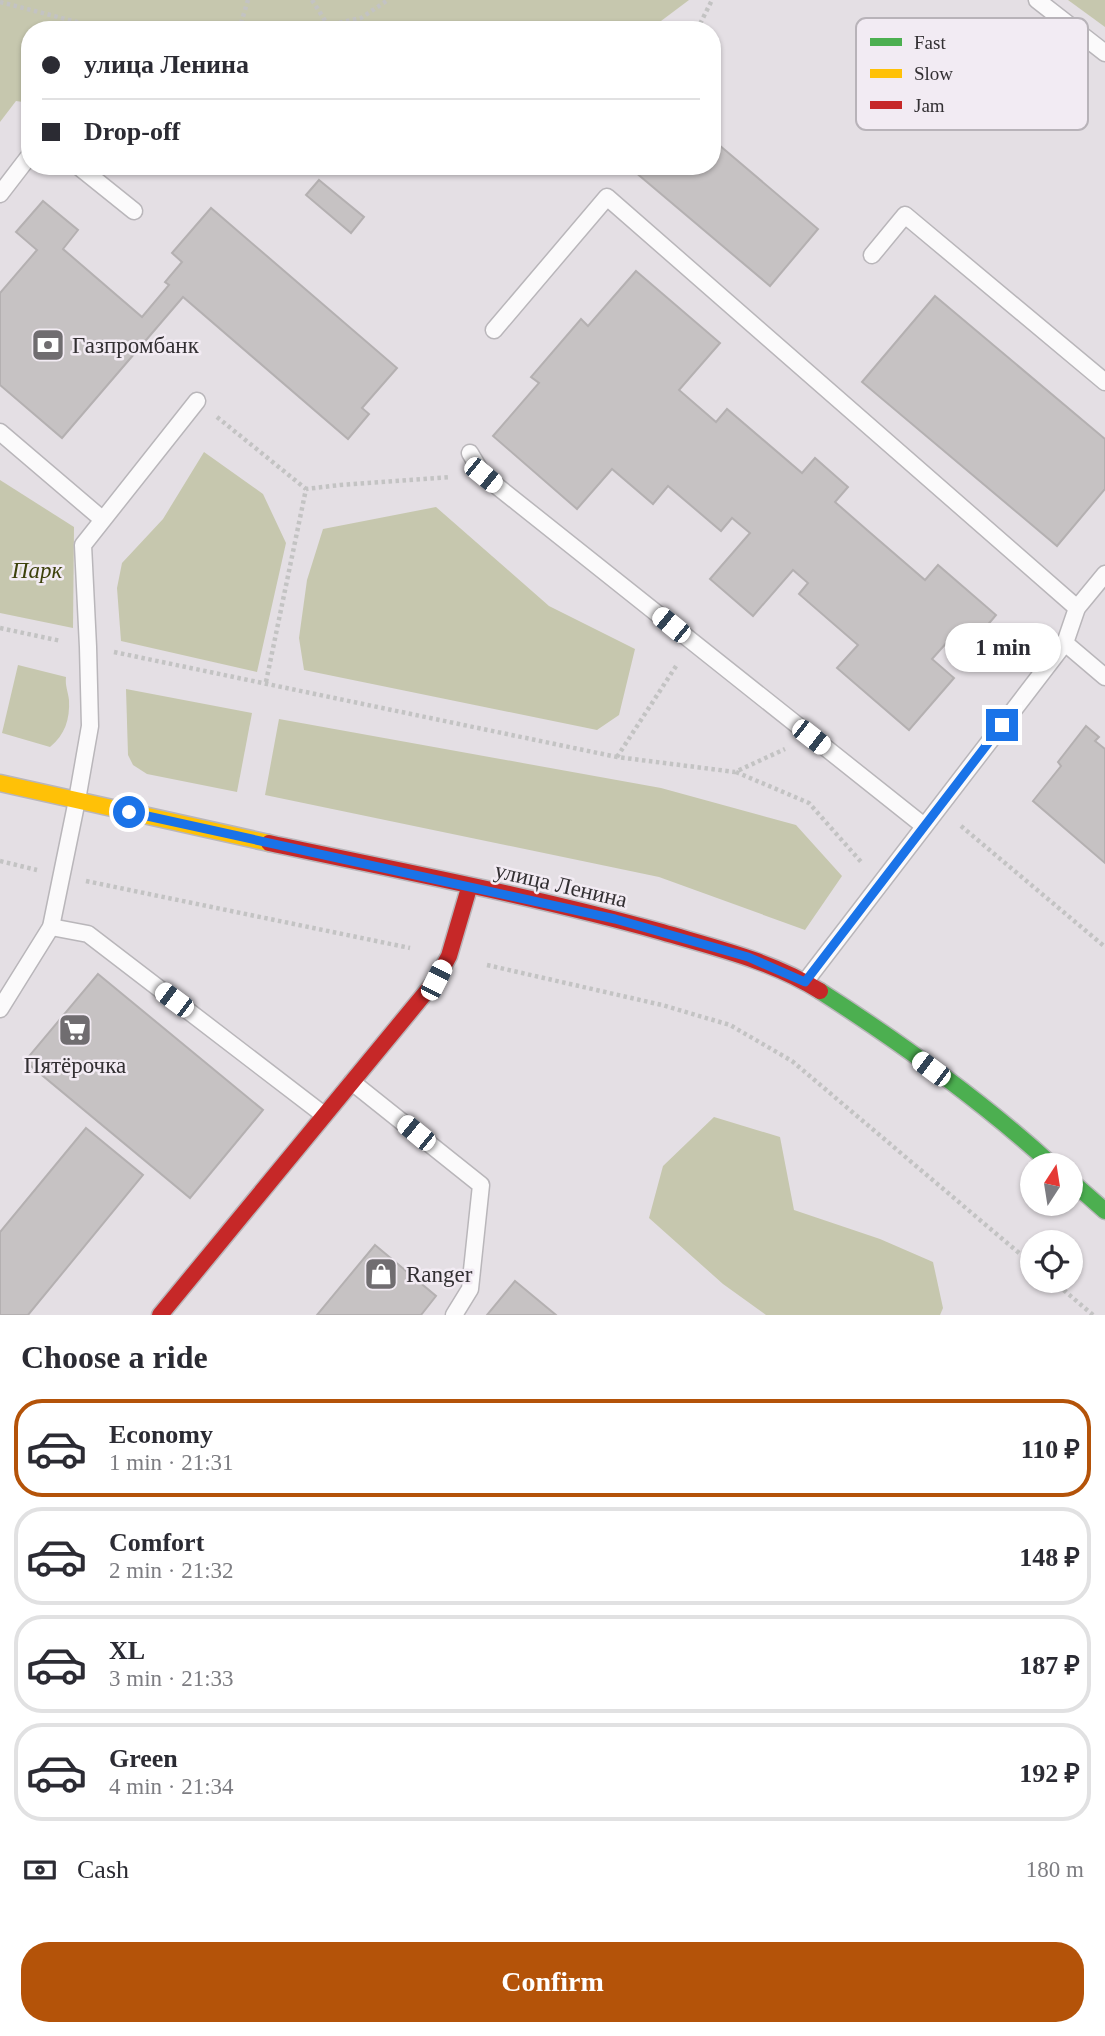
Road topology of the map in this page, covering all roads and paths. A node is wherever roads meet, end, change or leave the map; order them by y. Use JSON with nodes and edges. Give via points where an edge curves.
{"nodes":[{"id":1,"x":248,"y":0,"type":"edge"},
{"id":2,"x":312,"y":0,"type":"edge"},
{"id":3,"x":388,"y":0,"type":"edge"},
{"id":4,"x":712,"y":0,"type":"edge"},
{"id":5,"x":1037,"y":0,"type":"edge"},
{"id":6,"x":0,"y":2,"type":"edge"},
{"id":7,"x":1060,"y":18,"type":"edge"},
{"id":8,"x":73,"y":21,"type":"edge"},
{"id":9,"x":242,"y":21,"type":"edge"},
{"id":10,"x":325,"y":21,"type":"edge"},
{"id":11,"x":350,"y":21,"type":"edge"},
{"id":12,"x":702,"y":21,"type":"edge"},
{"id":13,"x":1088,"y":40,"type":"edge"},
{"id":14,"x":1105,"y":53,"type":"edge"},
{"id":15,"x":21,"y":167,"type":"edge"},
{"id":16,"x":89,"y":175,"type":"edge"},
{"id":17,"x":0,"y":194,"type":"edge"},
{"id":18,"x":134,"y":211,"type":"dead end"},
{"id":19,"x":872,"y":255,"type":"dead end"},
{"id":20,"x":494,"y":330,"type":"dead end"},
{"id":21,"x":1105,"y":382,"type":"edge"},
{"id":22,"x":197,"y":401,"type":"joint"},
{"id":23,"x":0,"y":432,"type":"edge"},
{"id":24,"x":470,"y":453,"type":"dead end"},
{"id":25,"x":483,"y":475,"type":"junction"},
{"id":26,"x":306,"y":489,"type":"junction"},
{"id":27,"x":102,"y":519,"type":"junction"},
{"id":28,"x":1105,"y":574,"type":"edge"},
{"id":29,"x":1077,"y":608,"type":"junction"},
{"id":30,"x":0,"y":628,"type":"edge"},
{"id":31,"x":692,"y":642,"type":"junction"},
{"id":32,"x":1065,"y":643,"type":"junction"},
{"id":33,"x":88,"y":647,"type":"junction"},
{"id":34,"x":1105,"y":677,"type":"edge"},
{"id":35,"x":266,"y":682,"type":"junction"},
{"id":36,"x":811,"y":737,"type":"junction"},
{"id":37,"x":617,"y":757,"type":"junction"},
{"id":38,"x":735,"y":772,"type":"junction"},
{"id":39,"x":0,"y":783,"type":"edge"},
{"id":40,"x":77,"y":800,"type":"junction"},
{"id":41,"x":939,"y":807,"type":"junction"},
{"id":42,"x":924,"y":826,"type":"junction"},
{"id":43,"x":0,"y":862,"type":"edge"},
{"id":44,"x":61,"y":876,"type":"junction"},
{"id":45,"x":880,"y":884,"type":"junction"},
{"id":46,"x":469,"y":888,"type":"junction"},
{"id":47,"x":51,"y":927,"type":"junction"},
{"id":48,"x":1105,"y":947,"type":"edge"},
{"id":49,"x":449,"y":956,"type":"junction"},
{"id":50,"x":805,"y":982,"type":"junction"},
{"id":51,"x":0,"y":1009,"type":"edge"},
{"id":52,"x":352,"y":1082,"type":"junction"},
{"id":53,"x":324,"y":1115,"type":"junction"},
{"id":54,"x":1039,"y":1153,"type":"edge"},
{"id":55,"x":1083,"y":1192,"type":"edge"},
{"id":56,"x":1105,"y":1211,"type":"edge"},
{"id":57,"x":1020,"y":1254,"type":"edge"},
{"id":58,"x":1067,"y":1293,"type":"edge"},
{"id":59,"x":160,"y":1315,"type":"edge"},
{"id":60,"x":454,"y":1315,"type":"edge"},
{"id":61,"x":1093,"y":1315,"type":"edge"}],
"edges":[{"from":1,"to":9,"type":"path"},
{"from":2,"to":10,"type":"path"},
{"from":3,"to":11,"type":"path"},
{"from":4,"to":12,"type":"path"},
{"from":5,"to":7,"type":"lane"},
{"from":6,"to":8,"type":"path"},
{"from":13,"to":14,"type":"lane"},
{"from":15,"to":17,"type":"lane"},
{"from":16,"to":18,"type":"lane"},
{"from":19,"to":21,"type":"lane","via":[[905,215]]},
{"from":20,"to":29,"type":"lane","via":[[607,197]]},
{"from":22,"to":26,"type":"path"},
{"from":22,"to":27,"type":"lane"},
{"from":23,"to":27,"type":"lane"},
{"from":24,"to":25,"type":"lane"},
{"from":25,"to":26,"type":"path"},
{"from":25,"to":31,"type":"lane"},
{"from":26,"to":35,"type":"path"},
{"from":27,"to":33,"type":"lane","via":[[83,545]]},
{"from":28,"to":29,"type":"lane"},
{"from":29,"to":32,"type":"lane"},
{"from":30,"to":33,"type":"path"},
{"from":31,"to":36,"type":"lane"},
{"from":31,"to":37,"type":"path"},
{"from":32,"to":34,"type":"lane"},
{"from":32,"to":41,"type":"lane"},
{"from":33,"to":35,"type":"path"},
{"from":33,"to":40,"type":"lane","via":[[90,726]]},
{"from":35,"to":37,"type":"path"},
{"from":36,"to":38,"type":"path"},
{"from":36,"to":42,"type":"lane"},
{"from":37,"to":38,"type":"path"},
{"from":38,"to":45,"type":"path","via":[[809,803]]},
{"from":39,"to":40,"type":"main road","name":"улица Ленина"},
{"from":40,"to":44,"type":"lane"},
{"from":40,"to":46,"type":"main road","name":"улица Ленина"},
{"from":41,"to":42,"type":"lane"},
{"from":41,"to":48,"type":"path"},
{"from":42,"to":45,"type":"lane"},
{"from":43,"to":44,"type":"path"},
{"from":44,"to":47,"type":"lane"},
{"from":44,"to":49,"type":"path"},
{"from":45,"to":50,"type":"lane"},
{"from":46,"to":49,"type":"main road"},
{"from":46,"to":50,"type":"main road","name":"улица Ленина","via":[[686,938],[748,957]]},
{"from":47,"to":51,"type":"lane"},
{"from":47,"to":53,"type":"lane","via":[[88,934]]},
{"from":49,"to":52,"type":"main road","via":[[436,980]]},
{"from":49,"to":57,"type":"path","via":[[662,1005],[730,1026],[792,1061]]},
{"from":50,"to":54,"type":"main road","name":"улица Ленина","via":[[868,1022]]},
{"from":52,"to":53,"type":"main road"},
{"from":52,"to":60,"type":"lane","via":[[481,1185],[470,1289]]},
{"from":53,"to":59,"type":"main road"},
{"from":55,"to":56,"type":"main road"},
{"from":58,"to":61,"type":"path"}]}
